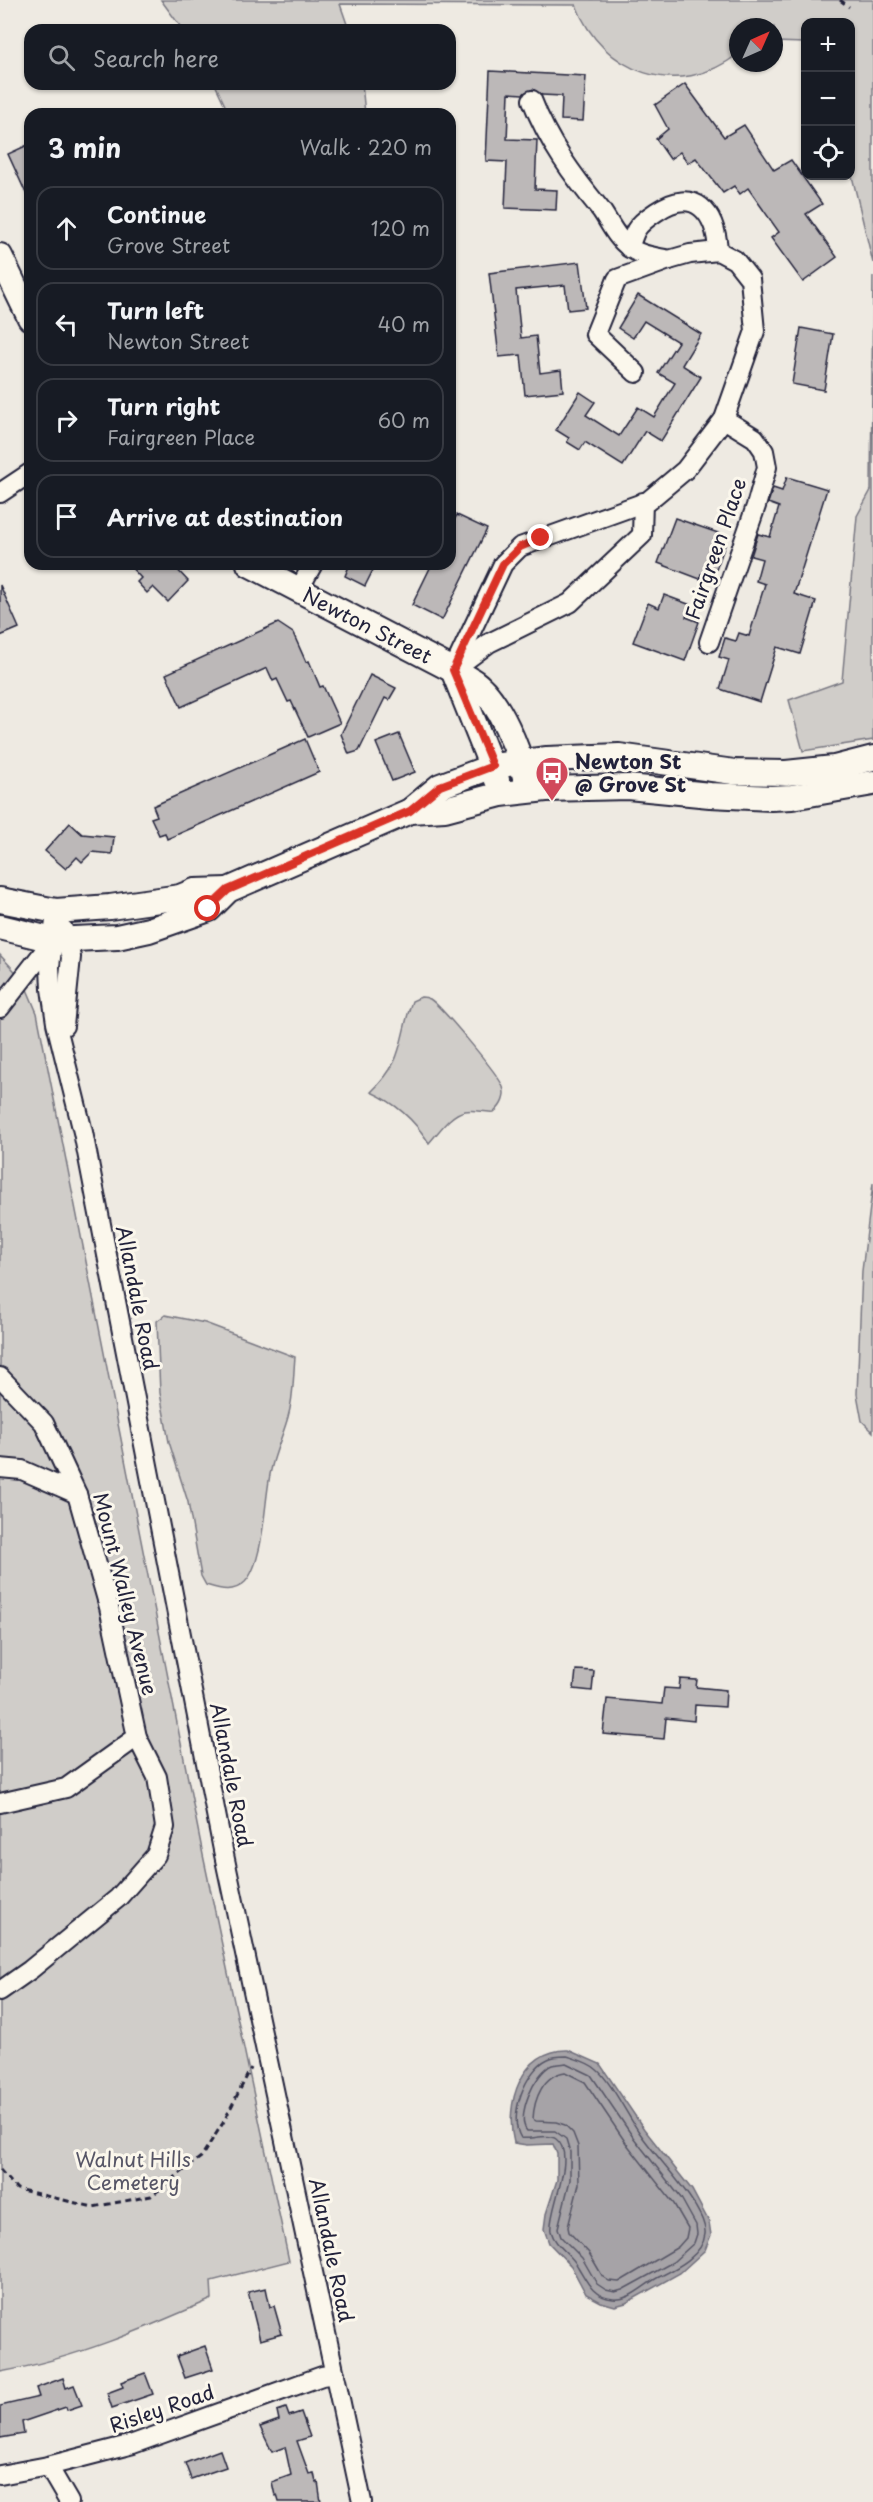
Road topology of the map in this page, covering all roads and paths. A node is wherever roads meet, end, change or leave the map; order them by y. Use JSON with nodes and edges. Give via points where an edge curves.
{"nodes":[{"id":1,"x":840,"y":0,"type":"edge"},
{"id":2,"x":849,"y":7,"type":"dead end"},
{"id":3,"x":532,"y":100,"type":"dead end"},
{"id":4,"x":630,"y":248,"type":"junction"},
{"id":5,"x":718,"y":251,"type":"junction"},
{"id":6,"x":0,"y":256,"type":"edge"},
{"id":7,"x":669,"y":260,"type":"junction"},
{"id":8,"x":24,"y":306,"type":"edge"},
{"id":9,"x":636,"y":373,"type":"dead end"},
{"id":10,"x":724,"y":419,"type":"junction"},
{"id":11,"x":24,"y":476,"type":"edge"},
{"id":12,"x":0,"y":493,"type":"edge"},
{"id":13,"x":643,"y":502,"type":"junction"},
{"id":14,"x":260,"y":570,"type":"edge"},
{"id":15,"x":310,"y":570,"type":"edge"},
{"id":16,"x":298,"y":591,"type":"junction"},
{"id":17,"x":709,"y":642,"type":"dead end"},
{"id":18,"x":453,"y":670,"type":"junction"},
{"id":19,"x":873,"y":758,"type":"edge"},
{"id":20,"x":521,"y":761,"type":"junction"},
{"id":21,"x":493,"y":766,"type":"junction"},
{"id":22,"x":873,"y":783,"type":"edge"},
{"id":23,"x":529,"y":791,"type":"junction"},
{"id":24,"x":501,"y":794,"type":"junction"},
{"id":25,"x":410,"y":811,"type":"junction"},
{"id":26,"x":0,"y":900,"type":"edge"},
{"id":27,"x":183,"y":907,"type":"junction"},
{"id":28,"x":56,"y":910,"type":"junction"},
{"id":29,"x":0,"y":927,"type":"edge"},
{"id":30,"x":60,"y":939,"type":"junction"},
{"id":31,"x":0,"y":1008,"type":"edge"},
{"id":32,"x":0,"y":1377,"type":"edge"},
{"id":33,"x":0,"y":1468,"type":"edge"},
{"id":34,"x":77,"y":1494,"type":"junction"},
{"id":35,"x":137,"y":1737,"type":"junction"},
{"id":36,"x":4,"y":1797,"type":"edge"},
{"id":37,"x":0,"y":1991,"type":"edge"},
{"id":38,"x":264,"y":2043,"type":"junction"},
{"id":39,"x":0,"y":2170,"type":"edge"},
{"id":40,"x":335,"y":2374,"type":"junction"},
{"id":41,"x":48,"y":2466,"type":"junction"},
{"id":42,"x":0,"y":2475,"type":"edge"},
{"id":43,"x":69,"y":2502,"type":"edge"},
{"id":44,"x":362,"y":2502,"type":"edge"}],
"edges":[{"from":1,"to":2,"type":"path"},
{"from":3,"to":4,"type":"street","via":[[542,127],[578,183]]},
{"from":4,"to":5,"type":"street","via":[[636,229],[652,215],[670,203],[689,201],[703,207],[711,218]]},
{"from":4,"to":7,"type":"street"},
{"from":5,"to":7,"type":"street"},
{"from":5,"to":10,"type":"street","via":[[735,260],[750,279],[755,331]]},
{"from":6,"to":8,"type":"main road"},
{"from":7,"to":9,"type":"street","via":[[616,279],[595,334]]},
{"from":10,"to":13,"type":"street","via":[[685,470]]},
{"from":10,"to":17,"type":"street","name":"Fairgreen Place","via":[[755,438],[764,451],[767,467]]},
{"from":11,"to":12,"type":"street"},
{"from":13,"to":18,"type":"street","via":[[642,535],[570,603],[489,643]]},
{"from":13,"to":18,"type":"street","via":[[520,547],[503,564]]},
{"from":14,"to":16,"type":"main road","name":"Newton Street"},
{"from":15,"to":16,"type":"street"},
{"from":16,"to":18,"type":"main road","name":"Newton Street"},
{"from":18,"to":20,"type":"main road","name":"Newton Street","via":[[478,685],[494,703]]},
{"from":18,"to":21,"type":"main road","name":"Newton Street"},
{"from":19,"to":20,"type":"main road","via":[[814,771],[757,773],[619,756]]},
{"from":20,"to":21,"type":"main road"},
{"from":20,"to":23,"type":"main road","name":"Newton Street"},
{"from":21,"to":24,"type":"main road","name":"Newton Street"},
{"from":21,"to":25,"type":"main road","via":[[440,786]]},
{"from":22,"to":23,"type":"main road","via":[[771,798],[595,786]]},
{"from":23,"to":24,"type":"main road"},
{"from":24,"to":25,"type":"main road","via":[[445,809]]},
{"from":25,"to":27,"type":"main road","via":[[228,890],[195,891]]},
{"from":26,"to":28,"type":"main road"},
{"from":27,"to":28,"type":"main road"},
{"from":27,"to":30,"type":"main road","via":[[117,937]]},
{"from":28,"to":30,"type":"street","name":"Allandale Road"},
{"from":29,"to":30,"type":"main road"},
{"from":30,"to":31,"type":"street"},
{"from":30,"to":38,"type":"street","name":"Allandale Road","via":[[51,989],[56,1023],[83,1132]]},
{"from":32,"to":34,"type":"street","name":"Mount Walley Avenue","via":[[44,1423]]},
{"from":33,"to":34,"type":"street","via":[[22,1470]]},
{"from":34,"to":35,"type":"street","name":"Mount Walley Avenue","via":[[109,1608]]},
{"from":35,"to":36,"type":"street","via":[[66,1788]]},
{"from":35,"to":37,"type":"street","name":"Mount Walley Avenue","via":[[157,1777],[165,1827],[156,1855],[118,1898]]},
{"from":38,"to":39,"type":"path","via":[[201,2157],[151,2196],[93,2207],[17,2189]]},
{"from":38,"to":40,"type":"street","name":"Allandale Road"},
{"from":40,"to":41,"type":"street","name":"Risley Road","via":[[133,2444]]},
{"from":40,"to":44,"type":"street","name":"Allandale Road"},
{"from":41,"to":42,"type":"street","name":"Risley Road"},
{"from":41,"to":43,"type":"street"}]}
